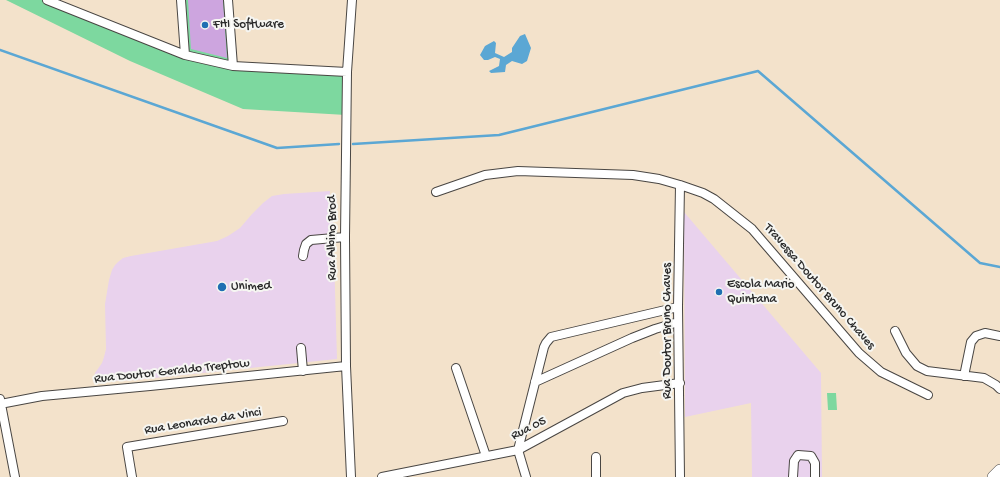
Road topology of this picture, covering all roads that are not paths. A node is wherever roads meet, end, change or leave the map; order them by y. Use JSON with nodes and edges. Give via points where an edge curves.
{"nodes":[{"id":1,"x":48,"y":0,"type":"edge"},
{"id":2,"x":181,"y":0,"type":"edge"},
{"id":3,"x":228,"y":0,"type":"edge"},
{"id":4,"x":352,"y":0,"type":"edge"},
{"id":5,"x":185,"y":55,"type":"junction"},
{"id":6,"x":233,"y":66,"type":"junction"},
{"id":7,"x":347,"y":72,"type":"junction"},
{"id":8,"x":680,"y":185,"type":"junction"},
{"id":9,"x":436,"y":192,"type":"dead end"},
{"id":10,"x":345,"y":237,"type":"junction"},
{"id":11,"x":303,"y":256,"type":"dead end"},
{"id":12,"x":678,"y":307,"type":"junction"},
{"id":13,"x":678,"y":322,"type":"junction"},
{"id":14,"x":895,"y":332,"type":"dead end"},
{"id":15,"x":1000,"y":336,"type":"edge"},
{"id":16,"x":301,"y":348,"type":"dead end"},
{"id":17,"x":346,"y":366,"type":"junction"},
{"id":18,"x":456,"y":368,"type":"dead end"},
{"id":19,"x":303,"y":371,"type":"junction"},
{"id":20,"x":964,"y":376,"type":"junction"},
{"id":21,"x":535,"y":382,"type":"junction"},
{"id":22,"x":680,"y":383,"type":"junction"},
{"id":23,"x":999,"y":385,"type":"edge"},
{"id":24,"x":928,"y":395,"type":"dead end"},
{"id":25,"x":0,"y":402,"type":"edge"},
{"id":26,"x":283,"y":421,"type":"dead end"},
{"id":27,"x":518,"y":450,"type":"junction"},
{"id":28,"x":486,"y":456,"type":"junction"},
{"id":29,"x":596,"y":457,"type":"dead end"},
{"id":30,"x":1000,"y":470,"type":"edge"},
{"id":31,"x":14,"y":477,"type":"edge"},
{"id":32,"x":132,"y":477,"type":"edge"},
{"id":33,"x":351,"y":477,"type":"edge"},
{"id":34,"x":382,"y":477,"type":"edge"},
{"id":35,"x":526,"y":477,"type":"edge"},
{"id":36,"x":596,"y":477,"type":"edge"},
{"id":37,"x":680,"y":477,"type":"edge"},
{"id":38,"x":793,"y":477,"type":"edge"},
{"id":39,"x":815,"y":477,"type":"edge"},
{"id":40,"x":993,"y":477,"type":"edge"},
{"id":41,"x":996,"y":477,"type":"edge"}],
"edges":[{"from":1,"to":5,"type":"street"},
{"from":2,"to":5,"type":"street"},
{"from":3,"to":6,"type":"street"},
{"from":4,"to":7,"type":"street","name":"Rua Albino Brod"},
{"from":5,"to":6,"type":"street"},
{"from":6,"to":7,"type":"street"},
{"from":7,"to":10,"type":"street","name":"Rua Albino Brod"},
{"from":8,"to":9,"type":"street","name":"Travessa Doutor Bruno Chaves","via":[[633,175],[518,171],[485,175]]},
{"from":8,"to":12,"type":"street","name":"Rua Doutor Bruno Chaves"},
{"from":8,"to":24,"type":"street","name":"Travessa Doutor Bruno Chaves","via":[[714,198],[752,229],[859,353],[881,372]]},
{"from":10,"to":11,"type":"street","via":[[311,240],[306,244]]},
{"from":10,"to":17,"type":"street","name":"Rua Albino Brod"},
{"from":12,"to":13,"type":"street","name":"Rua Doutor Bruno Chaves"},
{"from":12,"to":21,"type":"street","via":[[551,338],[544,347]]},
{"from":13,"to":21,"type":"street","via":[[632,338]]},
{"from":13,"to":22,"type":"street","name":"Rua Doutor Bruno Chaves"},
{"from":14,"to":20,"type":"street","via":[[906,353],[917,366],[927,371]]},
{"from":15,"to":20,"type":"street","via":[[985,333],[976,336],[971,342]]},
{"from":16,"to":19,"type":"street"},
{"from":17,"to":19,"type":"street","name":"Rua Doutor Geraldo Treptow"},
{"from":17,"to":33,"type":"street","name":"Rua Albino Brod"},
{"from":18,"to":28,"type":"street"},
{"from":19,"to":25,"type":"street","name":"Rua Doutor Geraldo Treptow"},
{"from":20,"to":23,"type":"street","via":[[984,378]]},
{"from":21,"to":27,"type":"street"},
{"from":22,"to":27,"type":"street","name":"Rua 05","via":[[623,392]]},
{"from":22,"to":37,"type":"street","name":"Rua Doutor Bruno Chaves"},
{"from":25,"to":31,"type":"street"},
{"from":26,"to":32,"type":"street","name":"Rua Leonardo da Vinci","via":[[127,446]]},
{"from":27,"to":28,"type":"street","name":"Rua 05"},
{"from":27,"to":35,"type":"street"},
{"from":28,"to":34,"type":"street","name":"Rua 05"},
{"from":29,"to":36,"type":"street"},
{"from":30,"to":40,"type":"main road"},
{"from":30,"to":41,"type":"main road"},
{"from":38,"to":39,"type":"street","via":[[794,460],[798,455],[804,455],[811,456],[815,463]]}]}
